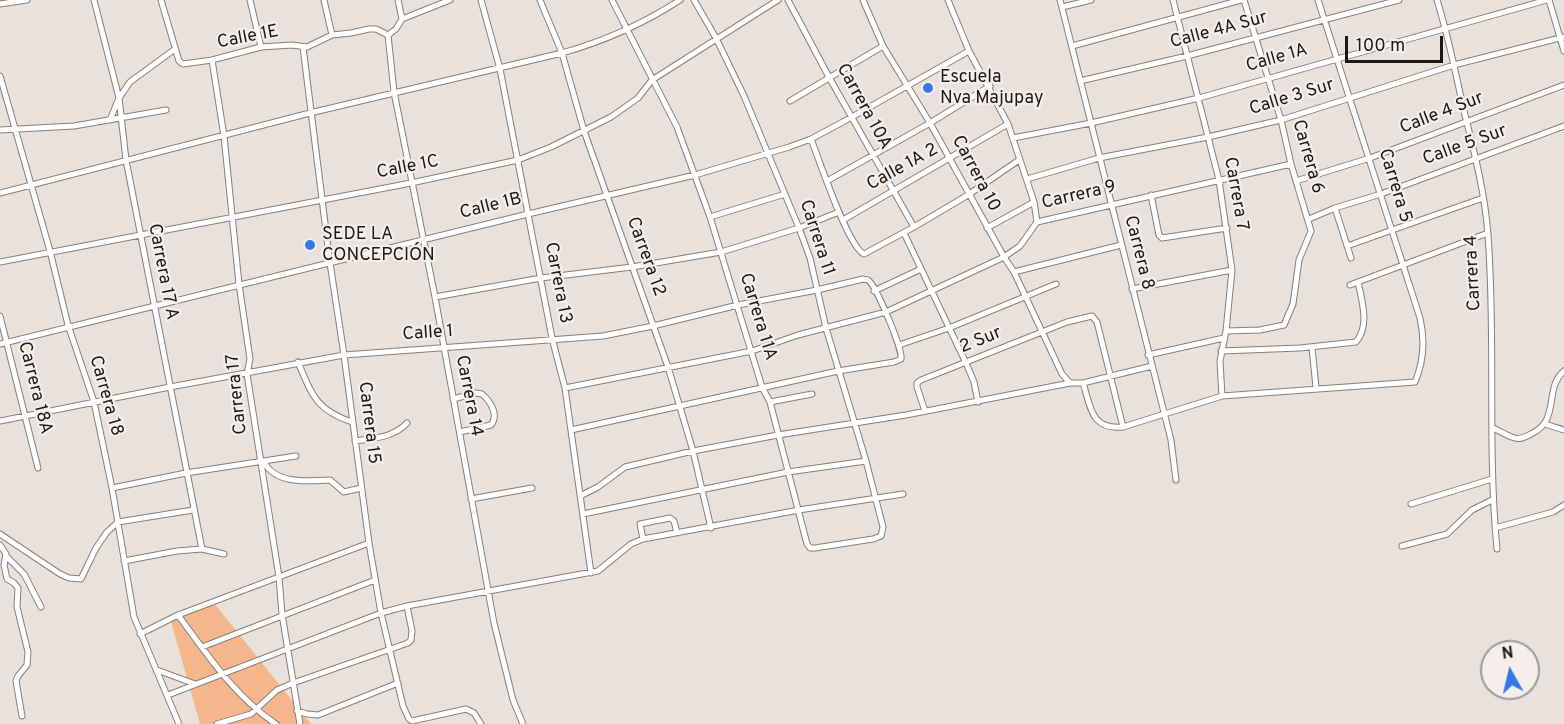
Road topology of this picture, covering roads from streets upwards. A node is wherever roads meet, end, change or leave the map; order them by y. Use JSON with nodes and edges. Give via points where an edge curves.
{"nodes":[{"id":1,"x":27,"y":0,"type":"edge"},
{"id":2,"x":94,"y":0,"type":"edge"},
{"id":3,"x":161,"y":0,"type":"edge"},
{"id":4,"x":250,"y":0,"type":"edge"},
{"id":5,"x":324,"y":0,"type":"edge"},
{"id":6,"x":398,"y":0,"type":"edge"},
{"id":7,"x":450,"y":0,"type":"edge"},
{"id":8,"x":481,"y":0,"type":"edge"},
{"id":9,"x":540,"y":0,"type":"edge"},
{"id":10,"x":612,"y":0,"type":"edge"},
{"id":11,"x":680,"y":0,"type":"edge"},
{"id":12,"x":694,"y":0,"type":"edge"},
{"id":13,"x":778,"y":0,"type":"edge"},
{"id":14,"x":788,"y":0,"type":"edge"},
{"id":15,"x":863,"y":0,"type":"edge"},
{"id":16,"x":948,"y":0,"type":"edge"},
{"id":17,"x":1060,"y":0,"type":"edge"},
{"id":18,"x":1091,"y":0,"type":"edge"},
{"id":19,"x":1173,"y":0,"type":"edge"},
{"id":20,"x":1242,"y":0,"type":"edge"},
{"id":21,"x":1318,"y":0,"type":"edge"},
{"id":22,"x":1399,"y":0,"type":"edge"},
{"id":23,"x":1437,"y":0,"type":"edge"},
{"id":24,"x":1548,"y":0,"type":"edge"},
{"id":25,"x":0,"y":4,"type":"edge"},
{"id":26,"x":1062,"y":7,"type":"junction"},
{"id":27,"x":1177,"y":18,"type":"junction"},
{"id":28,"x":402,"y":19,"type":"junction"},
{"id":29,"x":1325,"y":20,"type":"junction"},
{"id":30,"x":1446,"y":29,"type":"junction"},
{"id":31,"x":626,"y":31,"type":"junction"},
{"id":32,"x":332,"y":35,"type":"junction"},
{"id":33,"x":388,"y":35,"type":"junction"},
{"id":34,"x":1254,"y":37,"type":"junction"},
{"id":35,"x":716,"y":38,"type":"junction"},
{"id":36,"x":1562,"y":38,"type":"edge"},
{"id":37,"x":883,"y":46,"type":"junction"},
{"id":38,"x":1072,"y":46,"type":"junction"},
{"id":39,"x":261,"y":47,"type":"junction"},
{"id":40,"x":303,"y":47,"type":"junction"},
{"id":41,"x":175,"y":49,"type":"junction"},
{"id":42,"x":969,"y":51,"type":"junction"},
{"id":43,"x":1564,"y":51,"type":"edge"},
{"id":44,"x":562,"y":53,"type":"junction"},
{"id":45,"x":1187,"y":56,"type":"junction"},
{"id":46,"x":1336,"y":58,"type":"junction"},
{"id":47,"x":212,"y":60,"type":"junction"},
{"id":48,"x":1454,"y":65,"type":"junction"},
{"id":49,"x":500,"y":69,"type":"junction"},
{"id":50,"x":0,"y":76,"type":"edge"},
{"id":51,"x":1267,"y":77,"type":"junction"},
{"id":52,"x":830,"y":79,"type":"junction"},
{"id":53,"x":652,"y":80,"type":"junction"},
{"id":54,"x":1080,"y":81,"type":"junction"},
{"id":55,"x":1564,"y":85,"type":"edge"},
{"id":56,"x":908,"y":86,"type":"junction"},
{"id":57,"x":990,"y":86,"type":"junction"},
{"id":58,"x":394,"y":92,"type":"junction"},
{"id":59,"x":1349,"y":97,"type":"junction"},
{"id":60,"x":119,"y":98,"type":"junction"},
{"id":61,"x":1199,"y":98,"type":"junction"},
{"id":62,"x":790,"y":101,"type":"dead end"},
{"id":63,"x":166,"y":110,"type":"dead end"},
{"id":64,"x":310,"y":113,"type":"junction"},
{"id":65,"x":852,"y":117,"type":"junction"},
{"id":66,"x":121,"y":119,"type":"junction"},
{"id":67,"x":110,"y":120,"type":"junction"},
{"id":68,"x":1281,"y":120,"type":"junction"},
{"id":69,"x":1467,"y":121,"type":"junction"},
{"id":70,"x":930,"y":123,"type":"junction"},
{"id":71,"x":1092,"y":123,"type":"junction"},
{"id":72,"x":1008,"y":124,"type":"junction"},
{"id":73,"x":1564,"y":126,"type":"edge"},
{"id":74,"x":15,"y":129,"type":"junction"},
{"id":75,"x":0,"y":130,"type":"edge"},
{"id":76,"x":584,"y":131,"type":"junction"},
{"id":77,"x":224,"y":136,"type":"junction"},
{"id":78,"x":1208,"y":137,"type":"junction"},
{"id":79,"x":1013,"y":138,"type":"junction"},
{"id":80,"x":811,"y":139,"type":"junction"},
{"id":81,"x":768,"y":154,"type":"junction"},
{"id":82,"x":873,"y":156,"type":"junction"},
{"id":83,"x":1099,"y":158,"type":"junction"},
{"id":84,"x":1370,"y":158,"type":"junction"},
{"id":85,"x":1476,"y":158,"type":"junction"},
{"id":86,"x":950,"y":159,"type":"junction"},
{"id":87,"x":126,"y":160,"type":"junction"},
{"id":88,"x":518,"y":160,"type":"junction"},
{"id":89,"x":1019,"y":160,"type":"junction"},
{"id":90,"x":1291,"y":164,"type":"junction"},
{"id":91,"x":694,"y":175,"type":"junction"},
{"id":92,"x":1027,"y":179,"type":"junction"},
{"id":93,"x":1219,"y":180,"type":"junction"},
{"id":94,"x":827,"y":181,"type":"junction"},
{"id":95,"x":1296,"y":181,"type":"junction"},
{"id":96,"x":411,"y":183,"type":"junction"},
{"id":97,"x":30,"y":185,"type":"junction"},
{"id":98,"x":892,"y":190,"type":"junction"},
{"id":99,"x":0,"y":193,"type":"edge"},
{"id":100,"x":785,"y":194,"type":"junction"},
{"id":101,"x":1381,"y":194,"type":"junction"},
{"id":102,"x":968,"y":195,"type":"junction"},
{"id":103,"x":1151,"y":195,"type":"junction"},
{"id":104,"x":607,"y":196,"type":"junction"},
{"id":105,"x":1484,"y":198,"type":"junction"},
{"id":106,"x":322,"y":200,"type":"junction"},
{"id":107,"x":1034,"y":202,"type":"junction"},
{"id":108,"x":1110,"y":204,"type":"junction"},
{"id":109,"x":1335,"y":208,"type":"junction"},
{"id":110,"x":839,"y":212,"type":"junction"},
{"id":111,"x":528,"y":213,"type":"junction"},
{"id":112,"x":710,"y":217,"type":"junction"},
{"id":113,"x":233,"y":218,"type":"junction"},
{"id":114,"x":843,"y":219,"type":"junction"},
{"id":115,"x":1309,"y":219,"type":"junction"},
{"id":116,"x":1037,"y":222,"type":"junction"},
{"id":117,"x":914,"y":227,"type":"junction"},
{"id":118,"x":800,"y":228,"type":"junction"},
{"id":119,"x":987,"y":228,"type":"junction"},
{"id":120,"x":1227,"y":228,"type":"junction"},
{"id":121,"x":1392,"y":231,"type":"junction"},
{"id":122,"x":904,"y":233,"type":"junction"},
{"id":123,"x":1488,"y":233,"type":"junction"},
{"id":124,"x":140,"y":236,"type":"junction"},
{"id":125,"x":422,"y":239,"type":"junction"},
{"id":126,"x":1121,"y":245,"type":"junction"},
{"id":127,"x":1347,"y":246,"type":"junction"},
{"id":128,"x":50,"y":251,"type":"junction"},
{"id":129,"x":721,"y":252,"type":"junction"},
{"id":130,"x":1004,"y":258,"type":"junction"},
{"id":131,"x":1351,"y":258,"type":"dead end"},
{"id":132,"x":0,"y":262,"type":"edge"},
{"id":133,"x":330,"y":263,"type":"junction"},
{"id":134,"x":1404,"y":264,"type":"junction"},
{"id":135,"x":632,"y":267,"type":"junction"},
{"id":136,"x":921,"y":269,"type":"junction"},
{"id":137,"x":1232,"y":270,"type":"junction"},
{"id":138,"x":1014,"y":272,"type":"junction"},
{"id":139,"x":541,"y":278,"type":"junction"},
{"id":140,"x":1358,"y":282,"type":"junction"},
{"id":141,"x":239,"y":284,"type":"junction"},
{"id":142,"x":1056,"y":284,"type":"dead end"},
{"id":143,"x":1350,"y":285,"type":"dead end"},
{"id":144,"x":1132,"y":289,"type":"junction"},
{"id":145,"x":818,"y":290,"type":"junction"},
{"id":146,"x":874,"y":291,"type":"junction"},
{"id":147,"x":932,"y":291,"type":"junction"},
{"id":148,"x":1026,"y":295,"type":"junction"},
{"id":149,"x":435,"y":297,"type":"junction"},
{"id":150,"x":153,"y":304,"type":"junction"},
{"id":151,"x":738,"y":305,"type":"junction"},
{"id":152,"x":886,"y":312,"type":"junction"},
{"id":153,"x":0,"y":316,"type":"edge"},
{"id":154,"x":68,"y":325,"type":"junction"},
{"id":155,"x":653,"y":326,"type":"junction"},
{"id":156,"x":826,"y":328,"type":"junction"},
{"id":157,"x":949,"y":328,"type":"junction"},
{"id":158,"x":1226,"y":330,"type":"junction"},
{"id":159,"x":1044,"y":332,"type":"junction"},
{"id":160,"x":552,"y":338,"type":"junction"},
{"id":161,"x":1224,"y":338,"type":"junction"},
{"id":162,"x":3,"y":343,"type":"edge"},
{"id":163,"x":899,"y":345,"type":"junction"},
{"id":164,"x":1312,"y":347,"type":"junction"},
{"id":165,"x":443,"y":348,"type":"junction"},
{"id":166,"x":752,"y":351,"type":"junction"},
{"id":167,"x":1221,"y":351,"type":"junction"},
{"id":168,"x":344,"y":355,"type":"junction"},
{"id":169,"x":1148,"y":355,"type":"junction"},
{"id":170,"x":298,"y":362,"type":"junction"},
{"id":171,"x":966,"y":363,"type":"junction"},
{"id":172,"x":1152,"y":366,"type":"junction"},
{"id":173,"x":668,"y":367,"type":"junction"},
{"id":174,"x":838,"y":371,"type":"junction"},
{"id":175,"x":1564,"y":371,"type":"edge"},
{"id":176,"x":247,"y":374,"type":"junction"},
{"id":177,"x":1112,"y":377,"type":"junction"},
{"id":178,"x":1070,"y":383,"type":"junction"},
{"id":179,"x":1083,"y":383,"type":"junction"},
{"id":180,"x":170,"y":387,"type":"junction"},
{"id":181,"x":762,"y":387,"type":"junction"},
{"id":182,"x":565,"y":388,"type":"junction"},
{"id":183,"x":1316,"y":388,"type":"junction"},
{"id":184,"x":812,"y":394,"type":"dead end"},
{"id":185,"x":1222,"y":396,"type":"junction"},
{"id":186,"x":453,"y":399,"type":"junction"},
{"id":187,"x":94,"y":402,"type":"junction"},
{"id":188,"x":770,"y":402,"type":"junction"},
{"id":189,"x":978,"y":402,"type":"junction"},
{"id":190,"x":680,"y":405,"type":"junction"},
{"id":191,"x":925,"y":411,"type":"junction"},
{"id":192,"x":1164,"y":415,"type":"junction"},
{"id":193,"x":26,"y":416,"type":"junction"},
{"id":194,"x":0,"y":421,"type":"edge"},
{"id":195,"x":853,"y":422,"type":"junction"},
{"id":196,"x":352,"y":423,"type":"junction"},
{"id":197,"x":407,"y":423,"type":"dead end"},
{"id":198,"x":1545,"y":424,"type":"junction"},
{"id":199,"x":1123,"y":427,"type":"junction"},
{"id":200,"x":1492,"y":428,"type":"junction"},
{"id":201,"x":571,"y":430,"type":"junction"},
{"id":202,"x":1564,"y":430,"type":"edge"},
{"id":203,"x":460,"y":432,"type":"junction"},
{"id":204,"x":778,"y":435,"type":"junction"},
{"id":205,"x":354,"y":441,"type":"junction"},
{"id":206,"x":693,"y":451,"type":"junction"},
{"id":207,"x":296,"y":456,"type":"dead end"},
{"id":208,"x":262,"y":461,"type":"junction"},
{"id":209,"x":866,"y":461,"type":"junction"},
{"id":210,"x":38,"y":468,"type":"dead end"},
{"id":211,"x":788,"y":472,"type":"junction"},
{"id":212,"x":186,"y":473,"type":"junction"},
{"id":213,"x":1492,"y":479,"type":"junction"},
{"id":214,"x":1176,"y":480,"type":"dead end"},
{"id":215,"x":112,"y":488,"type":"junction"},
{"id":216,"x":361,"y":488,"type":"junction"},
{"id":217,"x":532,"y":488,"type":"dead end"},
{"id":218,"x":702,"y":489,"type":"junction"},
{"id":219,"x":903,"y":494,"type":"dead end"},
{"id":220,"x":580,"y":496,"type":"junction"},
{"id":221,"x":876,"y":498,"type":"junction"},
{"id":222,"x":471,"y":500,"type":"junction"},
{"id":223,"x":1492,"y":500,"type":"junction"},
{"id":224,"x":1411,"y":504,"type":"dead end"},
{"id":225,"x":1564,"y":505,"type":"edge"},
{"id":226,"x":193,"y":510,"type":"junction"},
{"id":227,"x":799,"y":510,"type":"junction"},
{"id":228,"x":583,"y":514,"type":"junction"},
{"id":229,"x":118,"y":522,"type":"junction"},
{"id":230,"x":711,"y":528,"type":"junction"},
{"id":231,"x":1495,"y":528,"type":"junction"},
{"id":232,"x":677,"y":533,"type":"junction"},
{"id":233,"x":0,"y":534,"type":"edge"},
{"id":234,"x":643,"y":539,"type":"junction"},
{"id":235,"x":369,"y":543,"type":"junction"},
{"id":236,"x":0,"y":545,"type":"edge"},
{"id":237,"x":1402,"y":546,"type":"dead end"},
{"id":238,"x":202,"y":549,"type":"junction"},
{"id":239,"x":1497,"y":549,"type":"dead end"},
{"id":240,"x":224,"y":554,"type":"dead end"},
{"id":241,"x":7,"y":557,"type":"junction"},
{"id":242,"x":124,"y":561,"type":"junction"},
{"id":243,"x":591,"y":573,"type":"junction"},
{"id":244,"x":279,"y":578,"type":"junction"},
{"id":245,"x":375,"y":579,"type":"junction"},
{"id":246,"x":489,"y":591,"type":"junction"},
{"id":247,"x":407,"y":606,"type":"junction"},
{"id":248,"x":41,"y":608,"type":"dead end"},
{"id":249,"x":381,"y":613,"type":"junction"},
{"id":250,"x":282,"y":614,"type":"junction"},
{"id":251,"x":178,"y":615,"type":"junction"},
{"id":252,"x":141,"y":634,"type":"junction"},
{"id":253,"x":202,"y":647,"type":"junction"},
{"id":254,"x":287,"y":648,"type":"junction"},
{"id":255,"x":390,"y":648,"type":"junction"},
{"id":256,"x":157,"y":670,"type":"junction"},
{"id":257,"x":222,"y":673,"type":"junction"},
{"id":258,"x":293,"y":683,"type":"junction"},
{"id":259,"x":399,"y":683,"type":"junction"},
{"id":260,"x":195,"y":684,"type":"junction"},
{"id":261,"x":168,"y":695,"type":"junction"},
{"id":262,"x":256,"y":710,"type":"junction"},
{"id":263,"x":297,"y":711,"type":"junction"},
{"id":264,"x":22,"y":716,"type":"dead end"},
{"id":265,"x":179,"y":724,"type":"edge"},
{"id":266,"x":217,"y":724,"type":"edge"},
{"id":267,"x":276,"y":724,"type":"edge"},
{"id":268,"x":300,"y":724,"type":"edge"},
{"id":269,"x":481,"y":724,"type":"edge"},
{"id":270,"x":523,"y":724,"type":"edge"}],
"edges":[{"from":1,"to":25,"type":"street"},
{"from":2,"to":60,"type":"street","name":"Carrera 17 A"},
{"from":3,"to":41,"type":"street"},
{"from":4,"to":39,"type":"street"},
{"from":5,"to":32,"type":"street"},
{"from":6,"to":28,"type":"street"},
{"from":7,"to":28,"type":"street"},
{"from":8,"to":49,"type":"street","name":"Carrera 13"},
{"from":9,"to":44,"type":"street","name":"Carrera 12"},
{"from":10,"to":31,"type":"street","name":"Carrera 11A"},
{"from":11,"to":31,"type":"street"},
{"from":12,"to":35,"type":"street","name":"Carrera 11"},
{"from":13,"to":35,"type":"street","name":"Calle 1C"},
{"from":14,"to":52,"type":"street","name":"Carrera 10A"},
{"from":15,"to":37,"type":"street","name":"Carrera 10"},
{"from":16,"to":42,"type":"street","name":"Carrera 9"},
{"from":17,"to":26,"type":"street","name":"Carrera 8"},
{"from":18,"to":26,"type":"street"},
{"from":19,"to":27,"type":"street","name":"Carrera 7"},
{"from":20,"to":27,"type":"street"},
{"from":20,"to":34,"type":"street","name":"Carrera 6"},
{"from":21,"to":29,"type":"street","name":"Carrera 5"},
{"from":22,"to":29,"type":"street","name":"Calle 4A Sur"},
{"from":23,"to":30,"type":"street","name":"Carrera 4"},
{"from":24,"to":30,"type":"street","name":"Calle 1A"},
{"from":24,"to":36,"type":"street"},
{"from":26,"to":38,"type":"street","name":"Carrera 8"},
{"from":27,"to":38,"type":"street"},
{"from":27,"to":45,"type":"street","name":"Carrera 7"},
{"from":28,"to":33,"type":"street"},
{"from":29,"to":34,"type":"street","name":"Calle 4A Sur"},
{"from":29,"to":46,"type":"street","name":"Carrera 5"},
{"from":30,"to":46,"type":"street","name":"Calle 1A"},
{"from":30,"to":48,"type":"street","name":"Carrera 4"},
{"from":31,"to":44,"type":"street"},
{"from":31,"to":53,"type":"street","name":"Carrera 11A"},
{"from":32,"to":33,"type":"street","name":"Calle 1E","via":[[373,28]]},
{"from":32,"to":40,"type":"street","name":"Calle 1E"},
{"from":33,"to":58,"type":"street","name":"Carrera 14"},
{"from":34,"to":45,"type":"street","name":"Calle 4A Sur"},
{"from":34,"to":51,"type":"street","name":"Carrera 6"},
{"from":35,"to":53,"type":"street","name":"Calle 1C"},
{"from":35,"to":81,"type":"street","name":"Carrera 11"},
{"from":36,"to":43,"type":"street"},
{"from":36,"to":48,"type":"street","name":"Calle 3 Sur"},
{"from":37,"to":52,"type":"street"},
{"from":37,"to":56,"type":"street","name":"Carrera 10"},
{"from":38,"to":54,"type":"street","name":"Carrera 8"},
{"from":39,"to":40,"type":"street","name":"Calle 1E"},
{"from":39,"to":47,"type":"street","name":"Calle 1E"},
{"from":40,"to":64,"type":"street","name":"Carrera 15"},
{"from":41,"to":47,"type":"street","name":"Calle 1E","via":[[183,64]]},
{"from":41,"to":60,"type":"street","via":[[130,82]]},
{"from":42,"to":56,"type":"street","name":"Calle 1B"},
{"from":42,"to":57,"type":"street","name":"Carrera 9"},
{"from":44,"to":49,"type":"street"},
{"from":44,"to":76,"type":"street","name":"Carrera 12"},
{"from":45,"to":54,"type":"street","name":"Calle 4A Sur"},
{"from":45,"to":61,"type":"street","name":"Carrera 7"},
{"from":46,"to":51,"type":"street","name":"Calle 1A"},
{"from":46,"to":59,"type":"street","name":"Carrera 5"},
{"from":47,"to":77,"type":"street","name":"Carrera 17"},
{"from":48,"to":59,"type":"street","name":"Calle 3 Sur"},
{"from":48,"to":69,"type":"street","name":"Carrera 4"},
{"from":49,"to":58,"type":"street"},
{"from":49,"to":88,"type":"street","name":"Carrera 13"},
{"from":50,"to":74,"type":"street","name":"Carrera 18"},
{"from":51,"to":61,"type":"street","name":"Calle 1A"},
{"from":51,"to":68,"type":"street","name":"Carrera 6"},
{"from":52,"to":62,"type":"street"},
{"from":52,"to":65,"type":"street","name":"Carrera 10A"},
{"from":53,"to":76,"type":"street","name":"Calle 1C","via":[[633,103]]},
{"from":53,"to":91,"type":"street","name":"Carrera 11A"},
{"from":54,"to":71,"type":"street","name":"Carrera 8"},
{"from":55,"to":69,"type":"street","name":"Calle 4 Sur"},
{"from":56,"to":65,"type":"street","name":"Calle 1B"},
{"from":56,"to":70,"type":"street","name":"Carrera 10"},
{"from":57,"to":70,"type":"street"},
{"from":57,"to":72,"type":"street","name":"Carrera 9"},
{"from":58,"to":64,"type":"street"},
{"from":58,"to":96,"type":"street","name":"Carrera 14"},
{"from":59,"to":68,"type":"street","name":"Calle 3 Sur"},
{"from":59,"to":84,"type":"street","name":"Carrera 5"},
{"from":60,"to":66,"type":"street","name":"Carrera 17 A"},
{"from":60,"to":67,"type":"street"},
{"from":61,"to":71,"type":"street","name":"Calle 1A"},
{"from":61,"to":78,"type":"street","name":"Carrera 7"},
{"from":63,"to":66,"type":"street"},
{"from":64,"to":77,"type":"street"},
{"from":64,"to":106,"type":"street","name":"Carrera 15"},
{"from":65,"to":80,"type":"street","name":"Calle 1B"},
{"from":65,"to":82,"type":"street","name":"Carrera 10A"},
{"from":66,"to":67,"type":"street"},
{"from":66,"to":87,"type":"street","name":"Carrera 17 A"},
{"from":67,"to":74,"type":"street"},
{"from":68,"to":78,"type":"street","name":"Calle 3 Sur"},
{"from":68,"to":90,"type":"street","name":"Carrera 6"},
{"from":69,"to":84,"type":"street","name":"Calle 4 Sur"},
{"from":69,"to":85,"type":"street","name":"Carrera 4"},
{"from":70,"to":82,"type":"street"},
{"from":70,"to":86,"type":"street","name":"Carrera 10"},
{"from":71,"to":79,"type":"street","name":"Calle 1A"},
{"from":71,"to":83,"type":"street","name":"Carrera 8"},
{"from":72,"to":79,"type":"street","name":"Carrera 9"},
{"from":72,"to":86,"type":"street","name":"Calle 1A 2"},
{"from":73,"to":85,"type":"street","name":"Calle 5 Sur"},
{"from":74,"to":75,"type":"street"},
{"from":74,"to":97,"type":"street","name":"Carrera 18"},
{"from":76,"to":88,"type":"street","name":"Calle 1C"},
{"from":76,"to":104,"type":"street","name":"Carrera 12"},
{"from":77,"to":87,"type":"street"},
{"from":77,"to":113,"type":"street","name":"Carrera 17"},
{"from":78,"to":83,"type":"street","name":"Calle 3 Sur"},
{"from":78,"to":93,"type":"street","name":"Carrera 7"},
{"from":79,"to":89,"type":"street","name":"Carrera 9"},
{"from":80,"to":81,"type":"street","name":"Calle 1B"},
{"from":80,"to":94,"type":"street"},
{"from":81,"to":91,"type":"street","name":"Calle 1B"},
{"from":81,"to":100,"type":"street","name":"Carrera 11"},
{"from":82,"to":94,"type":"street"},
{"from":82,"to":98,"type":"street","name":"Carrera 10A"},
{"from":83,"to":92,"type":"street","name":"Calle 3 Sur"},
{"from":83,"to":108,"type":"street","name":"Carrera 8"},
{"from":84,"to":95,"type":"street","name":"Calle 4 Sur"},
{"from":84,"to":101,"type":"street","name":"Carrera 5"},
{"from":85,"to":101,"type":"street","name":"Calle 5 Sur"},
{"from":85,"to":105,"type":"street","name":"Carrera 4"},
{"from":86,"to":98,"type":"street","name":"Calle 1A 2"},
{"from":86,"to":102,"type":"street","name":"Carrera 10"},
{"from":87,"to":97,"type":"street"},
{"from":87,"to":124,"type":"street","name":"Carrera 17 A"},
{"from":88,"to":96,"type":"street","name":"Calle 1C"},
{"from":88,"to":111,"type":"street","name":"Carrera 13"},
{"from":89,"to":92,"type":"street","name":"Carrera 9"},
{"from":89,"to":102,"type":"street"},
{"from":90,"to":93,"type":"street","name":"Carrera 9"},
{"from":90,"to":95,"type":"street","name":"Carrera 6"},
{"from":91,"to":104,"type":"street","name":"Calle 1B"},
{"from":91,"to":112,"type":"street","name":"Carrera 11A"},
{"from":92,"to":107,"type":"street","name":"Carrera 9"},
{"from":93,"to":103,"type":"street","name":"Carrera 9"},
{"from":93,"to":120,"type":"street","name":"Carrera 7"},
{"from":94,"to":110,"type":"street"},
{"from":95,"to":115,"type":"street","name":"Carrera 6"},
{"from":96,"to":106,"type":"street","name":"Calle 1C"},
{"from":96,"to":125,"type":"street","name":"Carrera 14"},
{"from":97,"to":99,"type":"street"},
{"from":97,"to":128,"type":"street","name":"Carrera 18"},
{"from":98,"to":114,"type":"street","name":"Calle 1A 2"},
{"from":98,"to":117,"type":"street","name":"Carrera 10A"},
{"from":100,"to":112,"type":"street"},
{"from":100,"to":118,"type":"street","name":"Carrera 11"},
{"from":101,"to":109,"type":"street","name":"Calle 5 Sur"},
{"from":101,"to":121,"type":"street","name":"Carrera 5"},
{"from":102,"to":117,"type":"street"},
{"from":102,"to":119,"type":"street","name":"Carrera 10"},
{"from":103,"to":108,"type":"street","name":"Carrera 9"},
{"from":103,"to":120,"type":"street","via":[[1162,238]]},
{"from":104,"to":111,"type":"street","name":"Calle 1B"},
{"from":104,"to":135,"type":"street","name":"Carrera 12"},
{"from":105,"to":121,"type":"street"},
{"from":105,"to":123,"type":"street","name":"Carrera 4"},
{"from":106,"to":113,"type":"street","name":"Calle 1C"},
{"from":106,"to":133,"type":"street","name":"Carrera 15"},
{"from":107,"to":116,"type":"street","name":"Carrera 9"},
{"from":107,"to":119,"type":"street"},
{"from":108,"to":116,"type":"street","name":"Carrera 9"},
{"from":108,"to":126,"type":"street","name":"Carrera 8"},
{"from":109,"to":115,"type":"street","name":"Calle 5 Sur"},
{"from":109,"to":127,"type":"street"},
{"from":110,"to":114,"type":"street"},
{"from":110,"to":118,"type":"street"},
{"from":111,"to":125,"type":"street","name":"Calle 1B"},
{"from":111,"to":139,"type":"street","name":"Carrera 13"},
{"from":112,"to":129,"type":"street","name":"Carrera 11A"},
{"from":113,"to":124,"type":"street","name":"Calle 1C"},
{"from":113,"to":141,"type":"street","name":"Carrera 17"},
{"from":114,"to":122,"type":"street","via":[[861,253]]},
{"from":115,"to":158,"type":"street","via":[[1311,231],[1299,260],[1288,321],[1270,328]]},
{"from":116,"to":130,"type":"street","via":[[1020,246]]},
{"from":117,"to":122,"type":"street"},
{"from":118,"to":129,"type":"street"},
{"from":118,"to":145,"type":"street","name":"Carrera 11"},
{"from":119,"to":130,"type":"street","name":"Carrera 10"},
{"from":120,"to":137,"type":"street","name":"Carrera 7"},
{"from":121,"to":127,"type":"street"},
{"from":121,"to":134,"type":"street","name":"Carrera 5"},
{"from":122,"to":136,"type":"street"},
{"from":123,"to":134,"type":"street"},
{"from":123,"to":200,"type":"street","name":"Carrera 4"},
{"from":124,"to":128,"type":"street","name":"Calle 1C"},
{"from":124,"to":150,"type":"street","name":"Carrera 17 A"},
{"from":125,"to":133,"type":"street","name":"Calle 1B"},
{"from":125,"to":149,"type":"street","name":"Carrera 14"},
{"from":126,"to":138,"type":"street"},
{"from":126,"to":144,"type":"street","name":"Carrera 8"},
{"from":127,"to":131,"type":"street"},
{"from":128,"to":132,"type":"street","name":"Calle 1C"},
{"from":128,"to":154,"type":"street","name":"Carrera 18"},
{"from":129,"to":135,"type":"street"},
{"from":129,"to":151,"type":"street","name":"Carrera 11A"},
{"from":130,"to":138,"type":"street","name":"Carrera 10"},
{"from":130,"to":147,"type":"street"},
{"from":133,"to":141,"type":"street","name":"Calle 1B"},
{"from":133,"to":168,"type":"street","name":"Carrera 15"},
{"from":134,"to":140,"type":"street"},
{"from":134,"to":183,"type":"street","name":"Carrera 5","via":[[1424,334],[1415,382]]},
{"from":135,"to":139,"type":"street"},
{"from":135,"to":155,"type":"street","name":"Carrera 12"},
{"from":136,"to":146,"type":"street"},
{"from":136,"to":147,"type":"street"},
{"from":137,"to":144,"type":"street"},
{"from":137,"to":158,"type":"street","name":"Carrera 7"},
{"from":138,"to":148,"type":"street","name":"Carrera 10"},
{"from":139,"to":149,"type":"street"},
{"from":139,"to":160,"type":"street","name":"Carrera 13"},
{"from":140,"to":143,"type":"street"},
{"from":140,"to":164,"type":"street","via":[[1364,310],[1360,338],[1347,345]]},
{"from":141,"to":150,"type":"street","name":"Calle 1B"},
{"from":141,"to":176,"type":"street","name":"Carrera 17","via":[[250,359]]},
{"from":142,"to":148,"type":"street"},
{"from":144,"to":169,"type":"street","name":"Carrera 8"},
{"from":145,"to":146,"type":"street","name":"Calle 1","via":[[867,280]]},
{"from":145,"to":151,"type":"street","name":"Calle 1"},
{"from":145,"to":156,"type":"street","name":"Carrera 11"},
{"from":146,"to":152,"type":"street"},
{"from":147,"to":152,"type":"street"},
{"from":147,"to":157,"type":"street"},
{"from":148,"to":157,"type":"street"},
{"from":148,"to":159,"type":"street","name":"Carrera 10"},
{"from":149,"to":165,"type":"street","name":"Carrera 14"},
{"from":150,"to":154,"type":"street","name":"Calle 1B"},
{"from":150,"to":180,"type":"street","name":"Carrera 17 A"},
{"from":151,"to":155,"type":"street","name":"Calle 1"},
{"from":151,"to":166,"type":"street","name":"Carrera 11A"},
{"from":152,"to":156,"type":"street"},
{"from":152,"to":163,"type":"street"},
{"from":153,"to":162,"type":"street","name":"Carrera 18A"},
{"from":154,"to":162,"type":"street","name":"Calle 1B"},
{"from":154,"to":187,"type":"street","name":"Carrera 18"},
{"from":155,"to":160,"type":"street","name":"Calle 1","via":[[603,336]]},
{"from":155,"to":173,"type":"street","name":"Carrera 12"},
{"from":156,"to":166,"type":"street"},
{"from":156,"to":174,"type":"street","name":"Carrera 11"},
{"from":157,"to":163,"type":"street"},
{"from":157,"to":171,"type":"street"},
{"from":158,"to":161,"type":"street","name":"Carrera 7"},
{"from":159,"to":171,"type":"street","name":"2 Sur"},
{"from":159,"to":177,"type":"street","name":"2 Sur","via":[[1092,316]]},
{"from":159,"to":178,"type":"street","name":"Carrera 10","via":[[1062,374]]},
{"from":160,"to":165,"type":"street","name":"Calle 1"},
{"from":160,"to":182,"type":"street","name":"Carrera 13"},
{"from":161,"to":167,"type":"street","name":"Carrera 7"},
{"from":161,"to":169,"type":"street"},
{"from":162,"to":193,"type":"street","name":"Carrera 18A"},
{"from":163,"to":174,"type":"street","via":[[900,361]]},
{"from":164,"to":167,"type":"street"},
{"from":164,"to":183,"type":"street"},
{"from":165,"to":168,"type":"street","name":"Calle 1"},
{"from":165,"to":186,"type":"street","name":"Carrera 14"},
{"from":166,"to":173,"type":"street"},
{"from":166,"to":181,"type":"street","name":"Carrera 11A"},
{"from":167,"to":185,"type":"street","name":"Carrera 7"},
{"from":168,"to":170,"type":"street","name":"Calle 1"},
{"from":168,"to":196,"type":"street","name":"Carrera 15"},
{"from":169,"to":172,"type":"street","name":"Carrera 8"},
{"from":170,"to":176,"type":"street","name":"Calle 1"},
{"from":170,"to":196,"type":"street","via":[[320,405]]},
{"from":171,"to":189,"type":"street"},
{"from":171,"to":191,"type":"street","name":"2 Sur","via":[[918,382]]},
{"from":172,"to":177,"type":"street"},
{"from":172,"to":192,"type":"street","name":"Carrera 8"},
{"from":173,"to":182,"type":"street"},
{"from":173,"to":190,"type":"street","name":"Carrera 12"},
{"from":174,"to":181,"type":"street"},
{"from":174,"to":195,"type":"street","name":"Carrera 11"},
{"from":175,"to":198,"type":"street","via":[[1556,381]]},
{"from":176,"to":180,"type":"street","name":"Calle 1"},
{"from":176,"to":208,"type":"street","name":"Carrera 17"},
{"from":177,"to":179,"type":"street"},
{"from":177,"to":199,"type":"street"},
{"from":178,"to":179,"type":"street"},
{"from":178,"to":189,"type":"street"},
{"from":179,"to":199,"type":"street","via":[[1095,418],[1111,428]]},
{"from":180,"to":187,"type":"street","name":"Calle 1"},
{"from":180,"to":212,"type":"street","name":"Carrera 17 A"},
{"from":181,"to":188,"type":"street","name":"Carrera 11A"},
{"from":181,"to":190,"type":"street"},
{"from":182,"to":201,"type":"street","name":"Carrera 13"},
{"from":183,"to":185,"type":"street"},
{"from":184,"to":188,"type":"street"},
{"from":185,"to":192,"type":"street"},
{"from":186,"to":203,"type":"street","name":"Carrera 14"},
{"from":186,"to":203,"type":"street","via":[[482,394],[495,415],[491,425]]},
{"from":187,"to":193,"type":"street","name":"Calle 1"},
{"from":187,"to":215,"type":"street","name":"Carrera 18"},
{"from":188,"to":204,"type":"street","name":"Carrera 11A"},
{"from":189,"to":191,"type":"street"},
{"from":190,"to":201,"type":"street"},
{"from":190,"to":206,"type":"street","name":"Carrera 12"},
{"from":191,"to":195,"type":"street"},
{"from":192,"to":199,"type":"street"},
{"from":192,"to":214,"type":"street","name":"Carrera 8"},
{"from":193,"to":194,"type":"street","name":"Calle 1"},
{"from":193,"to":210,"type":"street","name":"Carrera 18A"},
{"from":195,"to":204,"type":"street"},
{"from":195,"to":209,"type":"street","name":"Carrera 11"},
{"from":196,"to":205,"type":"street","name":"Carrera 15"},
{"from":197,"to":205,"type":"street","via":[[390,436]]},
{"from":198,"to":200,"type":"street","via":[[1521,439]]},
{"from":198,"to":202,"type":"street"},
{"from":200,"to":213,"type":"street","name":"Carrera 4"},
{"from":201,"to":220,"type":"street","name":"Carrera 13"},
{"from":203,"to":222,"type":"street","name":"Carrera 14"},
{"from":204,"to":206,"type":"street"},
{"from":204,"to":211,"type":"street","name":"Carrera 11A"},
{"from":205,"to":216,"type":"street","name":"Carrera 15"},
{"from":206,"to":218,"type":"street","name":"Carrera 12"},
{"from":206,"to":220,"type":"street","via":[[625,467],[598,488]]},
{"from":207,"to":208,"type":"street"},
{"from":208,"to":212,"type":"street"},
{"from":208,"to":216,"type":"street","via":[[268,470],[299,482],[330,480],[344,492]]},
{"from":208,"to":244,"type":"street","name":"Carrera 17"},
{"from":209,"to":211,"type":"street"},
{"from":209,"to":221,"type":"street","name":"Carrera 11"},
{"from":211,"to":218,"type":"street"},
{"from":211,"to":227,"type":"street","name":"Carrera 11A"},
{"from":212,"to":215,"type":"street"},
{"from":212,"to":226,"type":"street","name":"Carrera 17 A"},
{"from":213,"to":223,"type":"street","name":"Carrera 4"},
{"from":213,"to":224,"type":"street"},
{"from":215,"to":229,"type":"street","name":"Carrera 18"},
{"from":216,"to":235,"type":"street","name":"Carrera 15"},
{"from":217,"to":222,"type":"street"},
{"from":218,"to":228,"type":"street"},
{"from":218,"to":230,"type":"street","name":"Carrera 12"},
{"from":219,"to":221,"type":"street"},
{"from":220,"to":228,"type":"street","name":"Carrera 13"},
{"from":221,"to":227,"type":"street"},
{"from":221,"to":227,"type":"street","name":"Carrera 11A","via":[[883,527],[880,536],[815,548],[808,546]]},
{"from":222,"to":246,"type":"street","name":"Carrera 14"},
{"from":223,"to":231,"type":"street","name":"Carrera 4"},
{"from":223,"to":237,"type":"street","via":[[1473,510],[1447,534]]},
{"from":225,"to":231,"type":"street","via":[[1553,512]]},
{"from":226,"to":229,"type":"street"},
{"from":226,"to":238,"type":"street","name":"Carrera 17 A"},
{"from":227,"to":230,"type":"street"},
{"from":228,"to":243,"type":"street","name":"Carrera 13"},
{"from":229,"to":233,"type":"street","via":[[96,548],[81,579],[60,574]]},
{"from":229,"to":242,"type":"street","name":"Carrera 18"},
{"from":230,"to":232,"type":"street"},
{"from":231,"to":239,"type":"street","name":"Carrera 4"},
{"from":232,"to":234,"type":"street"},
{"from":232,"to":234,"type":"street","via":[[674,521],[664,518],[640,524]]},
{"from":234,"to":243,"type":"street"},
{"from":235,"to":244,"type":"street"},
{"from":235,"to":245,"type":"street","name":"Carrera 15"},
{"from":236,"to":241,"type":"street"},
{"from":238,"to":240,"type":"street"},
{"from":238,"to":242,"type":"street"},
{"from":241,"to":248,"type":"street","via":[[24,574]]},
{"from":241,"to":264,"type":"street","via":[[4,572],[18,588],[16,607],[28,652],[27,665],[16,681]]},
{"from":242,"to":252,"type":"street","name":"Carrera 18"},
{"from":243,"to":246,"type":"street"},
{"from":244,"to":250,"type":"street","name":"Carrera 17"},
{"from":244,"to":251,"type":"street"},
{"from":245,"to":249,"type":"street","name":"Carrera 15"},
{"from":245,"to":250,"type":"street"},
{"from":246,"to":247,"type":"street"},
{"from":246,"to":270,"type":"street","name":"Carrera 14","via":[[504,670]]},
{"from":247,"to":249,"type":"street"},
{"from":247,"to":255,"type":"street","via":[[411,640]]},
{"from":249,"to":254,"type":"street"},
{"from":249,"to":255,"type":"street","name":"Carrera 15"},
{"from":250,"to":253,"type":"street"},
{"from":250,"to":254,"type":"street","name":"Carrera 17"},
{"from":251,"to":252,"type":"street"},
{"from":251,"to":253,"type":"street"},
{"from":252,"to":256,"type":"street","name":"Carrera 18"},
{"from":253,"to":257,"type":"street"},
{"from":254,"to":257,"type":"street"},
{"from":254,"to":258,"type":"street","name":"Carrera 17"},
{"from":255,"to":258,"type":"street"},
{"from":255,"to":259,"type":"street","name":"Carrera 15"},
{"from":256,"to":260,"type":"street"},
{"from":256,"to":261,"type":"street","name":"Carrera 18"},
{"from":257,"to":260,"type":"street"},
{"from":257,"to":262,"type":"street"},
{"from":258,"to":262,"type":"street","via":[[277,690]]},
{"from":258,"to":263,"type":"street","name":"Carrera 17"},
{"from":259,"to":263,"type":"street","via":[[318,715]]},
{"from":259,"to":269,"type":"street","name":"Carrera 15","via":[[403,706],[411,721],[466,709]]},
{"from":260,"to":261,"type":"street"},
{"from":261,"to":265,"type":"street","name":"Carrera 18"},
{"from":262,"to":266,"type":"street"},
{"from":262,"to":267,"type":"street"},
{"from":263,"to":268,"type":"street","name":"Carrera 17"}]}
